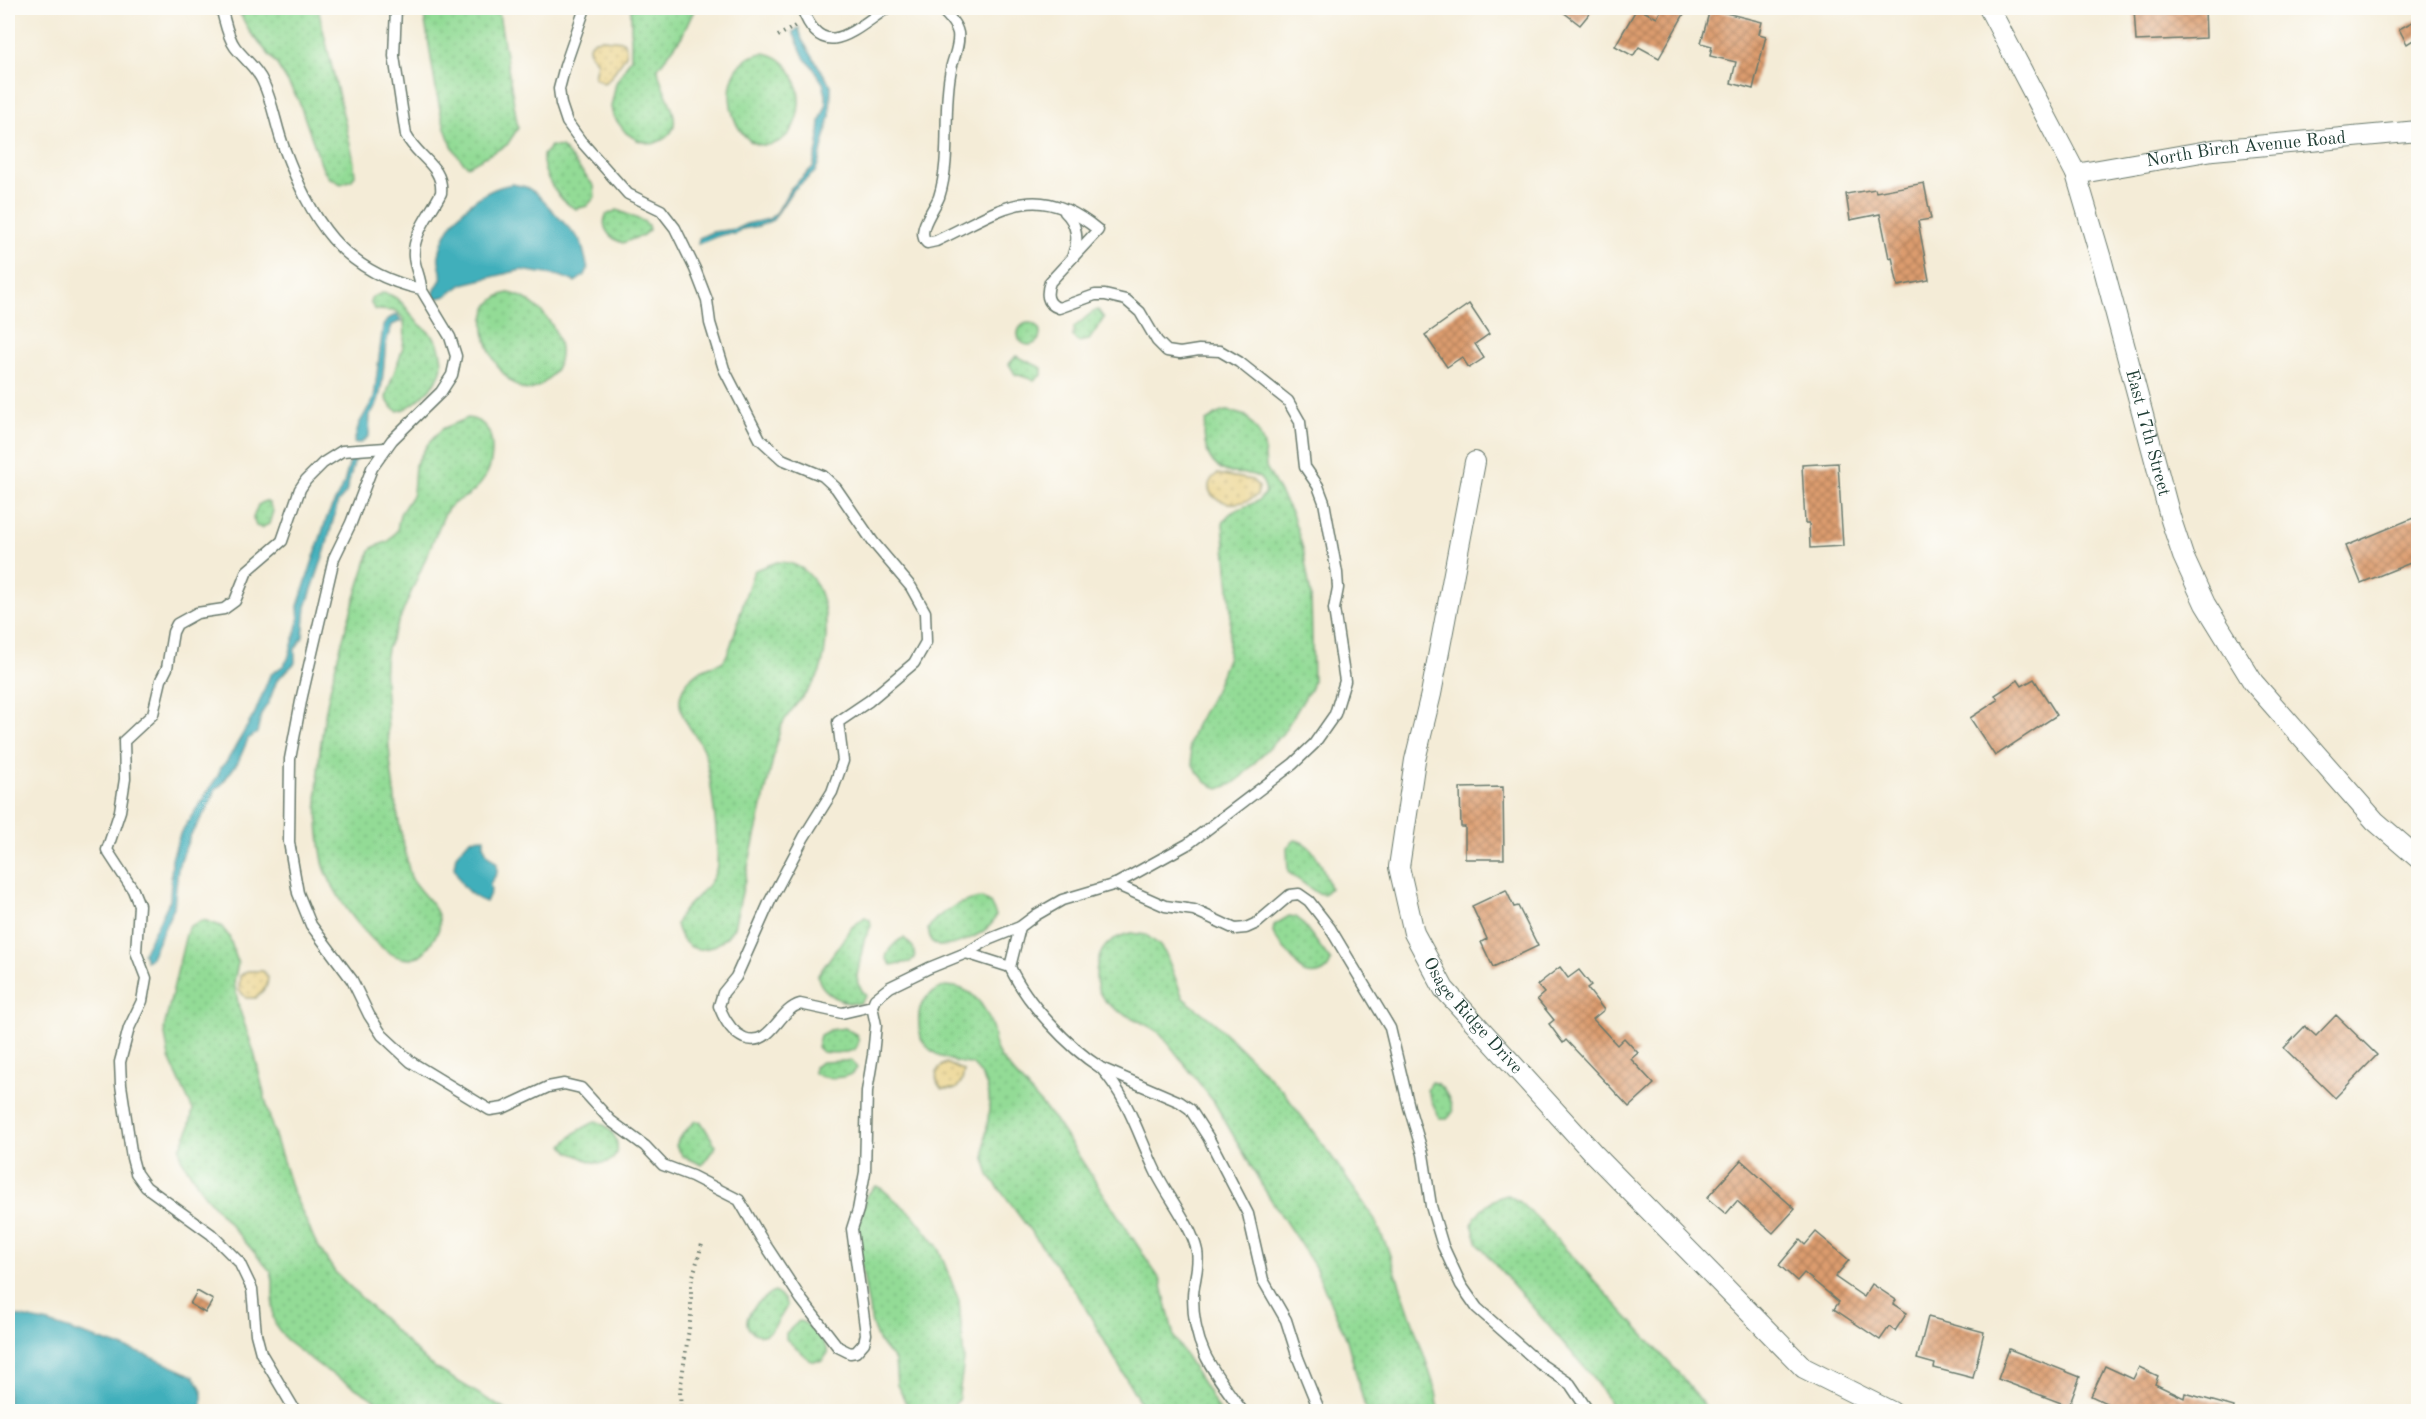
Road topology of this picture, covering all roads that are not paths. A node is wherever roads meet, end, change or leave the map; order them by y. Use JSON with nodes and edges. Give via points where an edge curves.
{"nodes":[{"id":1,"x":221,"y":8,"type":"edge"},
{"id":2,"x":396,"y":8,"type":"edge"},
{"id":3,"x":585,"y":8,"type":"edge"},
{"id":4,"x":802,"y":8,"type":"edge"},
{"id":5,"x":887,"y":8,"type":"edge"},
{"id":6,"x":940,"y":8,"type":"edge"},
{"id":7,"x":1989,"y":8,"type":"edge"},
{"id":8,"x":2418,"y":131,"type":"edge"},
{"id":9,"x":2076,"y":174,"type":"junction"},
{"id":10,"x":1062,"y":209,"type":"junction"},
{"id":11,"x":1071,"y":258,"type":"junction"},
{"id":12,"x":421,"y":289,"type":"junction"},
{"id":13,"x":386,"y":448,"type":"junction"},
{"id":14,"x":1475,"y":462,"type":"dead end"},
{"id":15,"x":2418,"y":858,"type":"edge"},
{"id":16,"x":1115,"y":884,"type":"junction"},
{"id":17,"x":1020,"y":927,"type":"junction"},
{"id":18,"x":966,"y":953,"type":"junction"},
{"id":19,"x":1010,"y":967,"type":"junction"},
{"id":20,"x":872,"y":1006,"type":"junction"},
{"id":21,"x":1101,"y":1068,"type":"junction"},
{"id":22,"x":296,"y":1412,"type":"edge"},
{"id":23,"x":1243,"y":1412,"type":"edge"},
{"id":24,"x":1320,"y":1412,"type":"edge"},
{"id":25,"x":1589,"y":1412,"type":"edge"},
{"id":26,"x":1892,"y":1412,"type":"edge"}],
"edges":[{"from":1,"to":12,"type":"lane","via":[[234,45],[264,84],[284,148],[313,213],[330,236],[367,268]]},
{"from":2,"to":12,"type":"lane","via":[[394,56],[406,135],[435,168],[442,185],[415,243],[414,261]]},
{"from":3,"to":20,"type":"lane","via":[[559,89],[567,122],[628,194],[661,210],[675,228],[707,300],[724,369],[760,439],[782,459],[823,476],[836,488],[926,612],[926,642],[914,663],[838,722],[843,761],[832,792],[770,901],[719,1006],[736,1034],[750,1040],[769,1033],[794,1005],[842,1013]]},
{"from":4,"to":5,"type":"lane","via":[[813,30],[831,40],[845,36]]},
{"from":6,"to":10,"type":"lane","via":[[957,28],[958,40],[947,94],[945,170],[938,199],[924,227],[924,240],[936,241],[1019,204],[1044,202]]},
{"from":7,"to":9,"type":"street","name":"East 17th Street"},
{"from":8,"to":9,"type":"street","name":"North Birch Avenue Road","via":[[2213,150]]},
{"from":9,"to":15,"type":"street","name":"East 17th Street","via":[[2154,461],[2187,566],[2205,604],[2253,682],[2375,821]]},
{"from":10,"to":11,"type":"lane","via":[[1075,228],[1077,240]]},
{"from":10,"to":11,"type":"lane","via":[[1098,230]]},
{"from":11,"to":16,"type":"lane","via":[[1046,291],[1055,306],[1095,295],[1126,300],[1140,312],[1167,351],[1220,351],[1239,362],[1293,408],[1301,430],[1305,467],[1322,496],[1330,534],[1338,580],[1334,609],[1345,675],[1335,714],[1305,754],[1199,837]]},
{"from":12,"to":13,"type":"lane","via":[[450,338],[456,356],[454,366],[441,392]]},
{"from":13,"to":20,"type":"lane","via":[[366,479],[334,558],[290,759],[288,822],[295,882],[305,915],[352,980],[384,1038],[411,1062],[490,1110],[564,1083],[581,1088],[611,1121],[663,1165],[739,1200],[760,1238],[831,1341],[850,1353],[861,1349],[866,1334],[852,1229],[866,1164],[867,1091],[876,1025]]},
{"from":13,"to":22,"type":"lane","via":[[342,451],[323,463],[300,489],[282,541],[247,571],[235,601],[224,609],[197,613],[177,624],[153,714],[124,741],[125,779],[120,811],[107,845],[139,905],[136,952],[146,978],[120,1062],[136,1173],[155,1195],[212,1234],[239,1262],[252,1289],[261,1353]]},
{"from":14,"to":26,"type":"street","name":"Osage Ridge Drive","via":[[1415,760],[1399,867],[1414,933],[1444,989],[1594,1154],[1804,1368]]},
{"from":16,"to":17,"type":"lane","via":[[1062,900]]},
{"from":16,"to":25,"type":"lane","via":[[1165,906],[1194,910],[1235,929],[1257,923],[1290,895],[1299,894],[1309,901],[1330,928],[1390,1028],[1423,1154],[1431,1206],[1461,1286],[1477,1308],[1539,1363],[1570,1384]]},
{"from":17,"to":18,"type":"lane"},
{"from":17,"to":19,"type":"lane"},
{"from":18,"to":19,"type":"lane"},
{"from":18,"to":20,"type":"lane","via":[[890,987],[874,999]]},
{"from":19,"to":21,"type":"lane","via":[[1025,993],[1050,1022]]},
{"from":21,"to":23,"type":"lane","via":[[1133,1117],[1154,1168],[1195,1243],[1198,1259],[1193,1297],[1202,1350]]},
{"from":21,"to":24,"type":"lane","via":[[1180,1102],[1190,1109],[1203,1129],[1248,1214],[1263,1280],[1286,1320]]}]}
